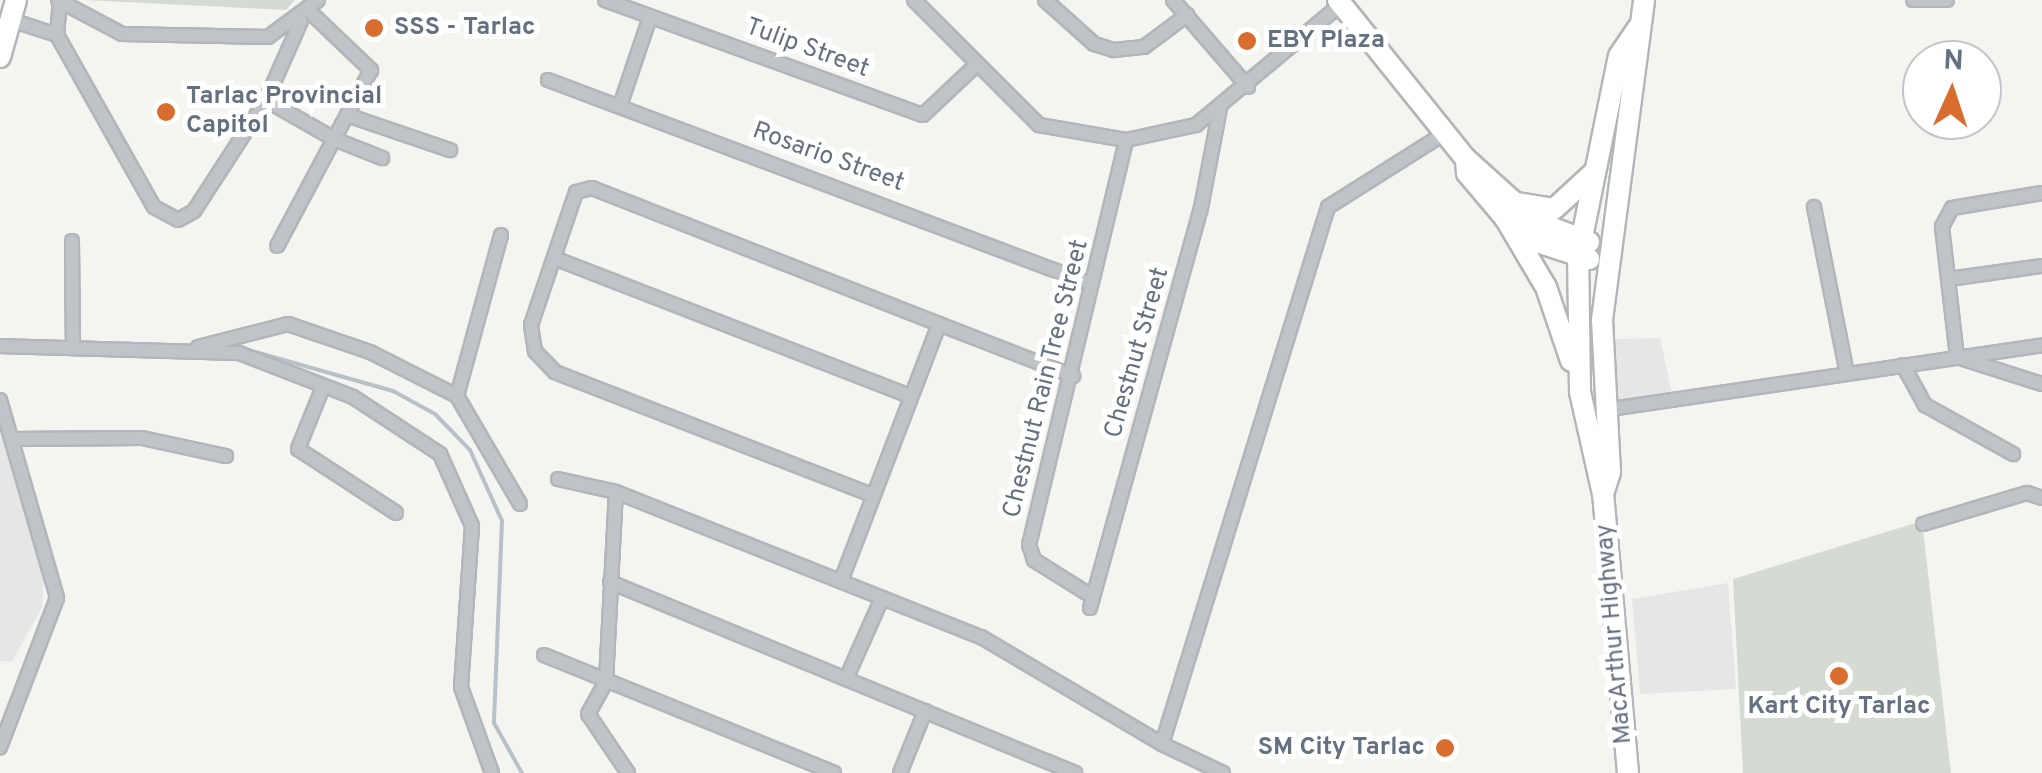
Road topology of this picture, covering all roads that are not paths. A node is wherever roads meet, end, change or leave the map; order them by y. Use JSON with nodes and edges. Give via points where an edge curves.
{"nodes":[{"id":1,"x":606,"y":0,"type":"edge"},
{"id":2,"x":914,"y":0,"type":"edge"},
{"id":3,"x":1045,"y":0,"type":"edge"},
{"id":4,"x":1173,"y":0,"type":"edge"},
{"id":5,"x":1644,"y":0,"type":"edge"},
{"id":6,"x":1912,"y":0,"type":"edge"},
{"id":7,"x":1947,"y":0,"type":"edge"},
{"id":8,"x":59,"y":1,"type":"edge"},
{"id":9,"x":1340,"y":2,"type":"edge"},
{"id":10,"x":310,"y":7,"type":"edge"},
{"id":11,"x":14,"y":10,"type":"edge"},
{"id":12,"x":1187,"y":16,"type":"junction"},
{"id":13,"x":650,"y":17,"type":"junction"},
{"id":14,"x":1638,"y":28,"type":"junction"},
{"id":15,"x":57,"y":35,"type":"junction"},
{"id":16,"x":0,"y":57,"type":"edge"},
{"id":17,"x":976,"y":66,"type":"junction"},
{"id":18,"x":548,"y":80,"type":"dead end"},
{"id":19,"x":1248,"y":87,"type":"junction"},
{"id":20,"x":266,"y":100,"type":"junction"},
{"id":21,"x":620,"y":106,"type":"junction"},
{"id":22,"x":1220,"y":108,"type":"junction"},
{"id":23,"x":346,"y":115,"type":"junction"},
{"id":24,"x":1444,"y":133,"type":"junction"},
{"id":25,"x":334,"y":138,"type":"junction"},
{"id":26,"x":1126,"y":140,"type":"junction"},
{"id":27,"x":450,"y":150,"type":"dead end"},
{"id":28,"x":382,"y":158,"type":"dead end"},
{"id":29,"x":1593,"y":173,"type":"junction"},
{"id":30,"x":2042,"y":193,"type":"edge"},
{"id":31,"x":1814,"y":207,"type":"dead end"},
{"id":32,"x":1509,"y":210,"type":"junction"},
{"id":33,"x":502,"y":235,"type":"dead end"},
{"id":34,"x":72,"y":241,"type":"dead end"},
{"id":35,"x":277,"y":246,"type":"dead end"},
{"id":36,"x":1578,"y":249,"type":"junction"},
{"id":37,"x":1605,"y":252,"type":"junction"},
{"id":38,"x":554,"y":258,"type":"junction"},
{"id":39,"x":2042,"y":266,"type":"edge"},
{"id":40,"x":1949,"y":279,"type":"junction"},
{"id":41,"x":1091,"y":284,"type":"junction"},
{"id":42,"x":938,"y":324,"type":"junction"},
{"id":43,"x":2042,"y":345,"type":"edge"},
{"id":44,"x":0,"y":346,"type":"edge"},
{"id":45,"x":73,"y":347,"type":"junction"},
{"id":46,"x":196,"y":348,"type":"junction"},
{"id":47,"x":1957,"y":357,"type":"junction"},
{"id":48,"x":1902,"y":365,"type":"junction"},
{"id":49,"x":1847,"y":373,"type":"junction"},
{"id":50,"x":1072,"y":376,"type":"junction"},
{"id":51,"x":2042,"y":384,"type":"edge"},
{"id":52,"x":323,"y":387,"type":"junction"},
{"id":53,"x":1580,"y":392,"type":"junction"},
{"id":54,"x":457,"y":396,"type":"junction"},
{"id":55,"x":910,"y":396,"type":"junction"},
{"id":56,"x":0,"y":400,"type":"edge"},
{"id":57,"x":1604,"y":410,"type":"junction"},
{"id":58,"x":11,"y":440,"type":"junction"},
{"id":59,"x":2012,"y":454,"type":"dead end"},
{"id":60,"x":226,"y":456,"type":"dead end"},
{"id":61,"x":558,"y":479,"type":"dead end"},
{"id":62,"x":616,"y":492,"type":"junction"},
{"id":63,"x":1603,"y":494,"type":"junction"},
{"id":64,"x":872,"y":496,"type":"junction"},
{"id":65,"x":2042,"y":498,"type":"edge"},
{"id":66,"x":520,"y":504,"type":"dead end"},
{"id":67,"x":396,"y":513,"type":"dead end"},
{"id":68,"x":1923,"y":524,"type":"dead end"},
{"id":69,"x":840,"y":581,"type":"junction"},
{"id":70,"x":610,"y":582,"type":"junction"},
{"id":71,"x":882,"y":598,"type":"junction"},
{"id":72,"x":1092,"y":603,"type":"joint"},
{"id":73,"x":544,"y":655,"type":"dead end"},
{"id":74,"x":846,"y":679,"type":"junction"},
{"id":75,"x":606,"y":681,"type":"junction"},
{"id":76,"x":925,"y":711,"type":"junction"},
{"id":77,"x":1162,"y":744,"type":"junction"},
{"id":78,"x":0,"y":747,"type":"edge"},
{"id":79,"x":492,"y":773,"type":"edge"},
{"id":80,"x":628,"y":773,"type":"edge"},
{"id":81,"x":834,"y":773,"type":"edge"},
{"id":82,"x":900,"y":773,"type":"edge"},
{"id":83,"x":1075,"y":773,"type":"edge"},
{"id":84,"x":1223,"y":773,"type":"edge"},
{"id":85,"x":1628,"y":773,"type":"edge"}],
"edges":[{"from":1,"to":13,"type":"street","name":"Tulip Street"},
{"from":2,"to":17,"type":"street"},
{"from":3,"to":12,"type":"street","via":[[1094,44],[1114,50],[1144,46]]},
{"from":4,"to":12,"type":"street"},
{"from":5,"to":14,"type":"highway","name":"MacArthur Highway"},
{"from":6,"to":7,"type":"street"},
{"from":8,"to":10,"type":"street","via":[[122,34],[268,37]]},
{"from":8,"to":15,"type":"street"},
{"from":9,"to":19,"type":"street"},
{"from":9,"to":24,"type":"highway"},
{"from":10,"to":20,"type":"street"},
{"from":10,"to":23,"type":"street","via":[[370,70]]},
{"from":11,"to":15,"type":"street"},
{"from":11,"to":16,"type":"highway"},
{"from":12,"to":19,"type":"street"},
{"from":13,"to":17,"type":"street","name":"Tulip Street","via":[[923,116]]},
{"from":13,"to":21,"type":"street"},
{"from":14,"to":29,"type":"highway","name":"MacArthur Highway","via":[[1624,37]]},
{"from":14,"to":37,"type":"highway","name":"MacArthur Highway","via":[[1645,42]]},
{"from":15,"to":20,"type":"street","via":[[169,220],[194,211]]},
{"from":17,"to":26,"type":"street","via":[[1039,124]]},
{"from":18,"to":21,"type":"street","name":"Rosario Street"},
{"from":19,"to":22,"type":"street"},
{"from":20,"to":25,"type":"street"},
{"from":21,"to":41,"type":"street","name":"Rosario Street"},
{"from":22,"to":26,"type":"street","via":[[1196,125]]},
{"from":22,"to":72,"type":"street","name":"Chestnut Street","via":[[1201,208]]},
{"from":23,"to":25,"type":"street"},
{"from":23,"to":27,"type":"street"},
{"from":24,"to":32,"type":"highway","via":[[1466,159],[1467,173]]},
{"from":24,"to":77,"type":"street","via":[[1328,208]]},
{"from":25,"to":28,"type":"street"},
{"from":25,"to":35,"type":"street"},
{"from":26,"to":41,"type":"street","name":"Chestnut Rain Tree Street"},
{"from":29,"to":32,"type":"highway","via":[[1554,210]]},
{"from":29,"to":36,"type":"highway","name":"MacArthur Highway"},
{"from":30,"to":40,"type":"street","via":[[1952,208],[1942,227]]},
{"from":31,"to":49,"type":"street"},
{"from":32,"to":36,"type":"highway"},
{"from":32,"to":53,"type":"highway","via":[[1546,287]]},
{"from":33,"to":54,"type":"street"},
{"from":34,"to":45,"type":"street"},
{"from":36,"to":37,"type":"highway"},
{"from":36,"to":53,"type":"highway","name":"MacArthur Highway"},
{"from":37,"to":57,"type":"highway","name":"MacArthur Highway"},
{"from":38,"to":42,"type":"street","via":[[576,192],[592,188]]},
{"from":38,"to":55,"type":"street"},
{"from":38,"to":64,"type":"street","via":[[530,336],[555,372]]},
{"from":39,"to":40,"type":"street"},
{"from":40,"to":47,"type":"street"},
{"from":41,"to":50,"type":"street","name":"Chestnut Rain Tree Street"},
{"from":42,"to":50,"type":"street"},
{"from":42,"to":55,"type":"street"},
{"from":43,"to":47,"type":"street"},
{"from":44,"to":45,"type":"street"},
{"from":45,"to":46,"type":"street"},
{"from":46,"to":52,"type":"street","via":[[239,353]]},
{"from":46,"to":54,"type":"street","via":[[288,324]]},
{"from":47,"to":48,"type":"street"},
{"from":47,"to":51,"type":"street"},
{"from":48,"to":49,"type":"street"},
{"from":48,"to":59,"type":"street","via":[[1925,406]]},
{"from":49,"to":57,"type":"street"},
{"from":50,"to":72,"type":"street","name":"Chestnut Rain Tree Street","via":[[1029,552]]},
{"from":52,"to":67,"type":"street","via":[[298,449]]},
{"from":52,"to":79,"type":"street","via":[[414,433],[462,486],[476,554],[461,687]]},
{"from":53,"to":63,"type":"highway","name":"MacArthur Highway"},
{"from":54,"to":66,"type":"street"},
{"from":55,"to":64,"type":"street"},
{"from":56,"to":58,"type":"street"},
{"from":57,"to":63,"type":"highway","name":"MacArthur Highway","via":[[1610,472]]},
{"from":58,"to":60,"type":"street","via":[[142,438]]},
{"from":58,"to":78,"type":"street","via":[[57,598]]},
{"from":61,"to":62,"type":"street"},
{"from":62,"to":69,"type":"street"},
{"from":62,"to":70,"type":"street"},
{"from":63,"to":85,"type":"highway","name":"MacArthur Highway"},
{"from":64,"to":69,"type":"street"},
{"from":65,"to":68,"type":"street","via":[[2026,493]]},
{"from":69,"to":71,"type":"street"},
{"from":70,"to":74,"type":"street"},
{"from":70,"to":75,"type":"street"},
{"from":71,"to":74,"type":"street"},
{"from":71,"to":77,"type":"street","via":[[981,637]]},
{"from":73,"to":75,"type":"street"},
{"from":74,"to":76,"type":"street"},
{"from":75,"to":80,"type":"street","via":[[588,714]]},
{"from":75,"to":81,"type":"street"},
{"from":76,"to":82,"type":"street"},
{"from":76,"to":83,"type":"street"},
{"from":77,"to":84,"type":"street"}]}
